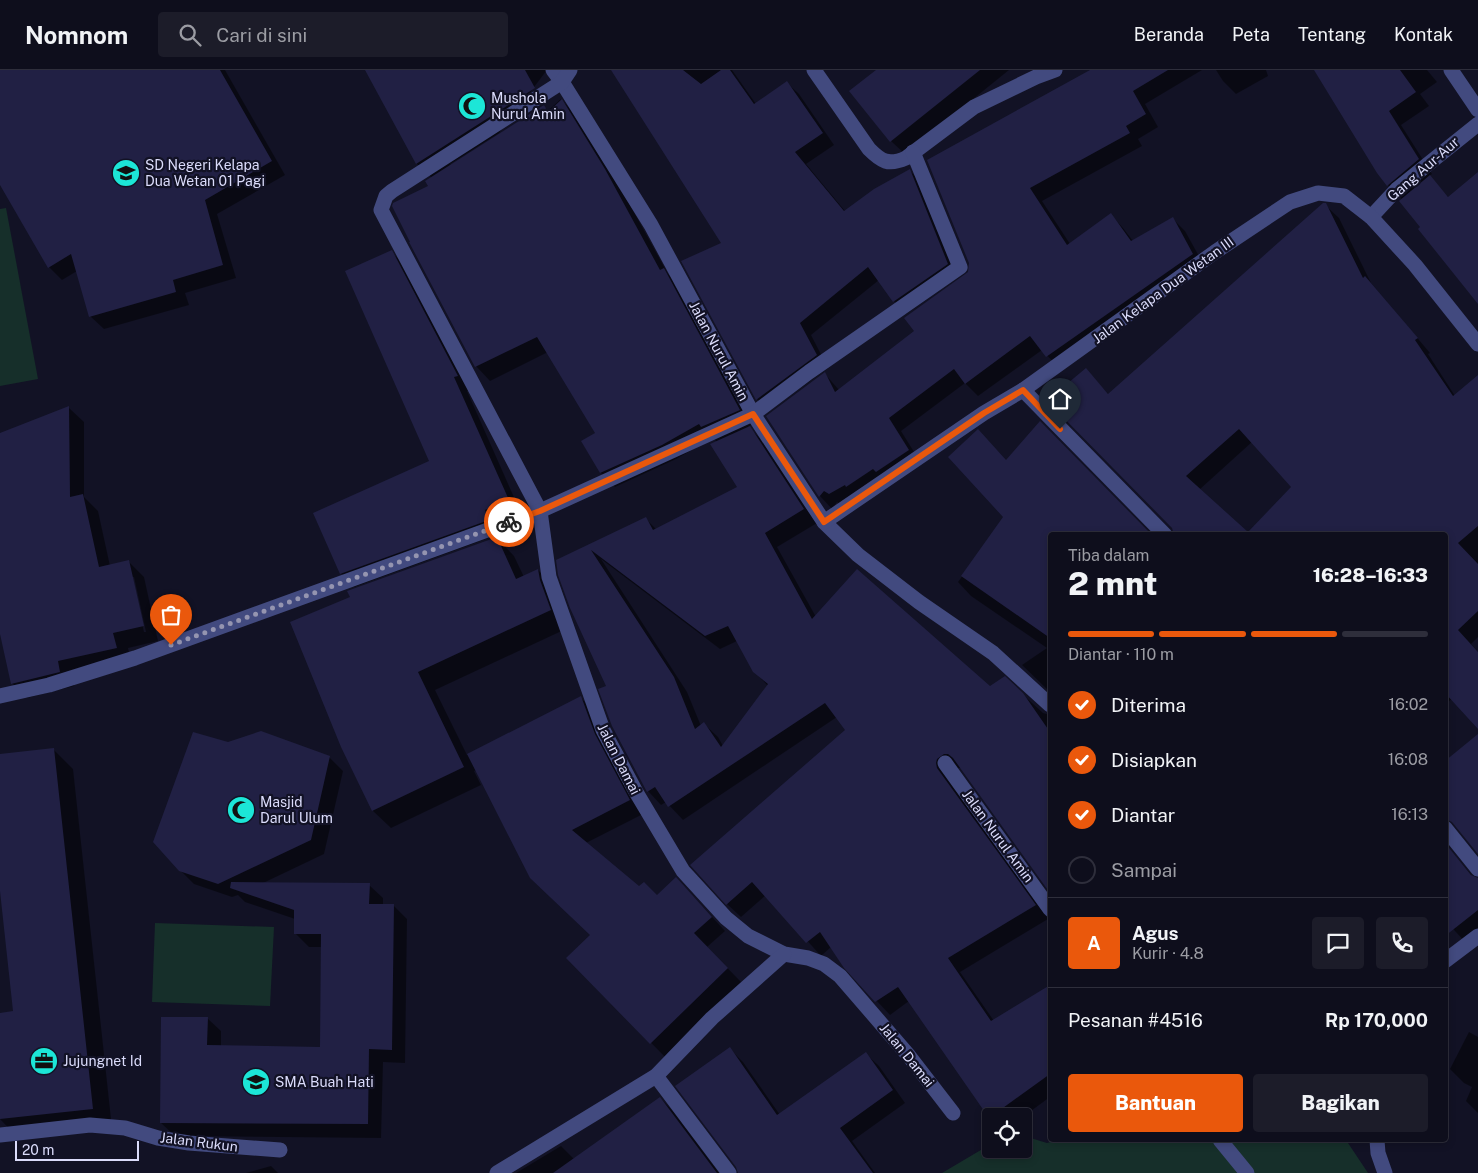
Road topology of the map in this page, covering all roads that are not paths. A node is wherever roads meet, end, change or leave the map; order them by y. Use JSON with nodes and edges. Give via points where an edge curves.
{"nodes":[{"id":1,"x":814,"y":70,"type":"edge"},
{"id":2,"x":1055,"y":70,"type":"edge"},
{"id":3,"x":1451,"y":70,"type":"edge"},
{"id":4,"x":562,"y":74,"type":"edge"},
{"id":5,"x":1478,"y":110,"type":"edge"},
{"id":6,"x":1478,"y":124,"type":"edge"},
{"id":7,"x":914,"y":152,"type":"junction"},
{"id":8,"x":1371,"y":217,"type":"junction"},
{"id":9,"x":1478,"y":344,"type":"edge"},
{"id":10,"x":1023,"y":390,"type":"junction"},
{"id":11,"x":753,"y":414,"type":"junction"},
{"id":12,"x":540,"y":511,"type":"junction"},
{"id":13,"x":824,"y":522,"type":"junction"},
{"id":14,"x":1162,"y":532,"type":"edge"},
{"id":15,"x":0,"y":696,"type":"edge"},
{"id":16,"x":1048,"y":703,"type":"edge"},
{"id":17,"x":945,"y":763,"type":"dead end"},
{"id":18,"x":1448,"y":832,"type":"edge"},
{"id":19,"x":1478,"y":869,"type":"edge"},
{"id":20,"x":1048,"y":906,"type":"edge"},
{"id":21,"x":1478,"y":936,"type":"edge"},
{"id":22,"x":784,"y":954,"type":"junction"},
{"id":23,"x":1448,"y":959,"type":"edge"},
{"id":24,"x":656,"y":1076,"type":"junction"},
{"id":25,"x":953,"y":1113,"type":"dead end"},
{"id":26,"x":0,"y":1135,"type":"edge"},
{"id":27,"x":1222,"y":1142,"type":"edge"},
{"id":28,"x":1377,"y":1142,"type":"edge"},
{"id":29,"x":280,"y":1150,"type":"dead end"},
{"id":30,"x":497,"y":1173,"type":"edge"},
{"id":31,"x":730,"y":1173,"type":"edge"},
{"id":32,"x":1247,"y":1173,"type":"edge"},
{"id":33,"x":1385,"y":1173,"type":"edge"}],
"edges":[{"from":1,"to":7,"type":"street","via":[[878,158],[896,163]]},
{"from":2,"to":7,"type":"street","via":[[974,107]]},
{"from":3,"to":5,"type":"street"},
{"from":4,"to":11,"type":"street","name":"Jalan Nurul Amin","via":[[651,225]]},
{"from":4,"to":12,"type":"street","via":[[392,191],[386,196],[381,210]]},
{"from":6,"to":8,"type":"street","name":"Gang Aur-Aur","via":[[1397,189]]},
{"from":7,"to":11,"type":"street","via":[[960,267]]},
{"from":8,"to":9,"type":"street","name":"Jalan Kelapa Dua Wetan III","via":[[1415,265]]},
{"from":8,"to":10,"type":"street","name":"Jalan Kelapa Dua Wetan III","via":[[1344,196],[1318,193],[1290,202]]},
{"from":10,"to":13,"type":"street","name":"Jalan Kelapa Dua Wetan III"},
{"from":10,"to":14,"type":"street"},
{"from":11,"to":12,"type":"street"},
{"from":11,"to":13,"type":"street","name":"Jalan Nurul Amin"},
{"from":12,"to":15,"type":"street","via":[[135,658],[49,686]]},
{"from":12,"to":22,"type":"street","name":"Jalan Damai","via":[[548,577],[603,730],[636,792],[683,871],[726,918],[748,936]]},
{"from":13,"to":16,"type":"street","name":"Jalan Nurul Amin","via":[[858,555],[992,653]]},
{"from":17,"to":20,"type":"street","name":"Jalan Nurul Amin"},
{"from":18,"to":19,"type":"street"},
{"from":21,"to":23,"type":"street"},
{"from":22,"to":24,"type":"street","via":[[712,1018]]},
{"from":22,"to":25,"type":"street","name":"Jalan Damai","via":[[824,964],[840,976]]},
{"from":24,"to":30,"type":"street"},
{"from":24,"to":31,"type":"street"},
{"from":26,"to":29,"type":"street","name":"Jalan Rukun","via":[[90,1125],[124,1128],[189,1143]]},
{"from":27,"to":32,"type":"street"},
{"from":28,"to":33,"type":"street"}]}
